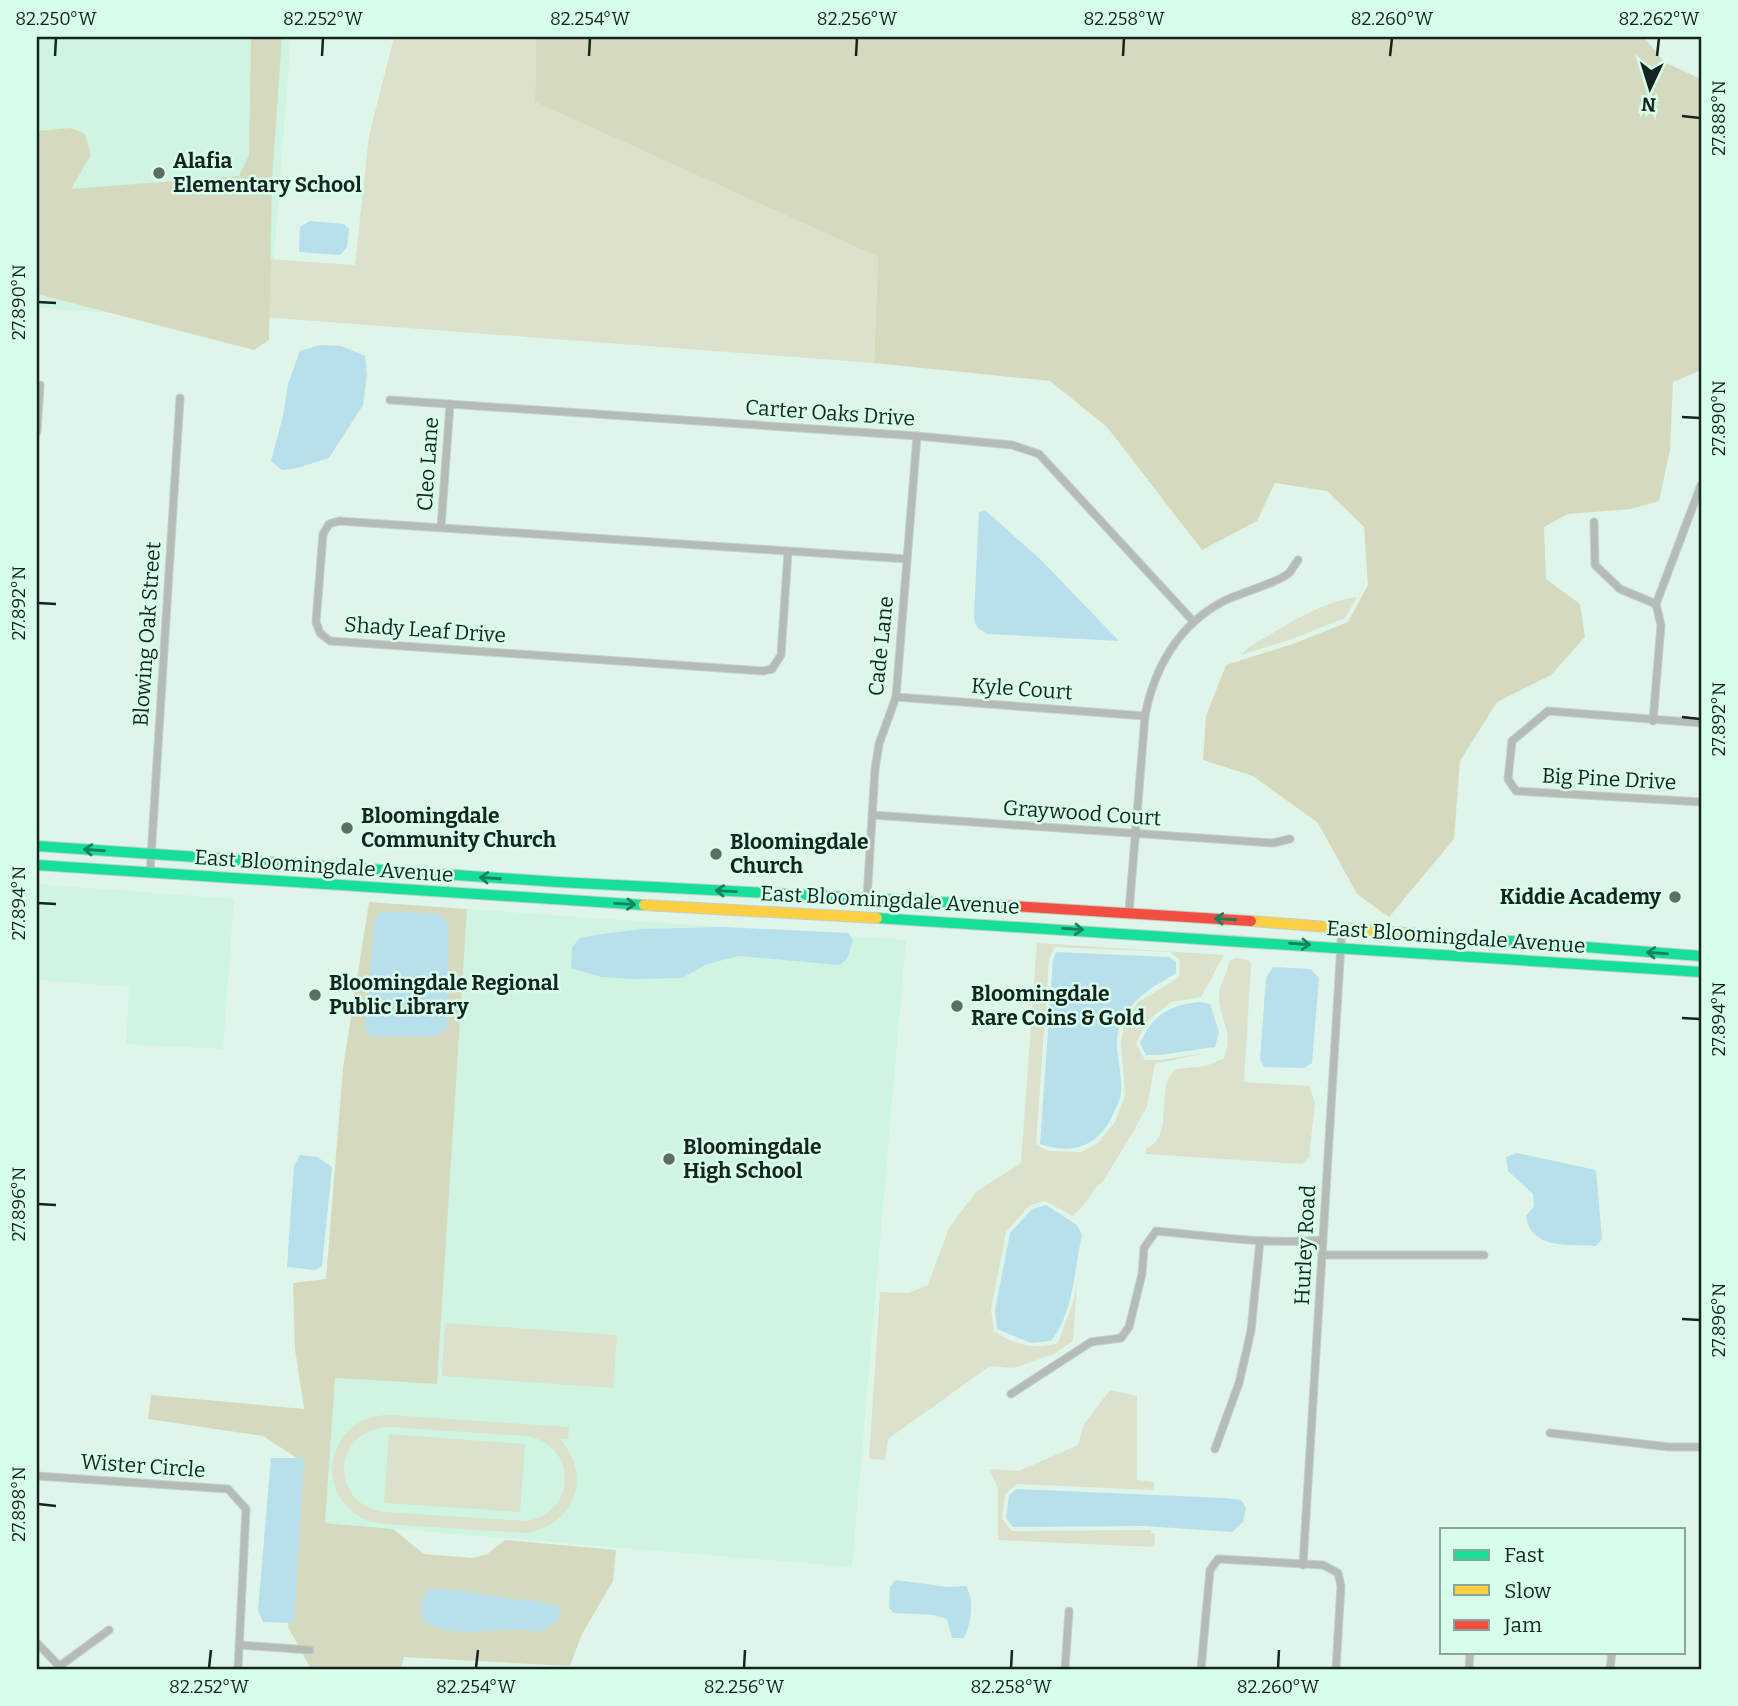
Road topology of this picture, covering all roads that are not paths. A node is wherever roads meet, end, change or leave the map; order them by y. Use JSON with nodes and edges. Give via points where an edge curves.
{"nodes":[{"id":1,"x":40,"y":385,"type":"dead end"},
{"id":2,"x":180,"y":398,"type":"dead end"},
{"id":3,"x":390,"y":400,"type":"dead end"},
{"id":4,"x":450,"y":404,"type":"junction"},
{"id":5,"x":37,"y":432,"type":"edge"},
{"id":6,"x":916,"y":436,"type":"junction"},
{"id":7,"x":1701,"y":485,"type":"edge"},
{"id":8,"x":1594,"y":522,"type":"dead end"},
{"id":9,"x":441,"y":527,"type":"junction"},
{"id":10,"x":788,"y":552,"type":"junction"},
{"id":11,"x":907,"y":559,"type":"junction"},
{"id":12,"x":1298,"y":560,"type":"dead end"},
{"id":13,"x":1656,"y":604,"type":"junction"},
{"id":14,"x":1193,"y":621,"type":"junction"},
{"id":15,"x":897,"y":696,"type":"junction"},
{"id":16,"x":1144,"y":716,"type":"junction"},
{"id":17,"x":1653,"y":721,"type":"junction"},
{"id":18,"x":1701,"y":723,"type":"edge"},
{"id":19,"x":1701,"y":802,"type":"edge"},
{"id":20,"x":872,"y":815,"type":"junction"},
{"id":21,"x":1135,"y":835,"type":"junction"},
{"id":22,"x":1290,"y":839,"type":"dead end"},
{"id":23,"x":37,"y":846,"type":"edge"},
{"id":24,"x":151,"y":854,"type":"junction"},
{"id":25,"x":37,"y":865,"type":"edge"},
{"id":26,"x":150,"y":873,"type":"junction"},
{"id":27,"x":558,"y":882,"type":"junction"},
{"id":28,"x":867,"y":899,"type":"junction"},
{"id":29,"x":557,"y":901,"type":"junction"},
{"id":30,"x":1040,"y":908,"type":"junction"},
{"id":31,"x":1129,"y":912,"type":"junction"},
{"id":32,"x":866,"y":917,"type":"junction"},
{"id":33,"x":1030,"y":926,"type":"junction"},
{"id":34,"x":1342,"y":928,"type":"junction"},
{"id":35,"x":1341,"y":946,"type":"junction"},
{"id":36,"x":1701,"y":956,"type":"edge"},
{"id":37,"x":1701,"y":972,"type":"edge"},
{"id":38,"x":1323,"y":1240,"type":"junction"},
{"id":39,"x":1260,"y":1241,"type":"junction"},
{"id":40,"x":1322,"y":1255,"type":"junction"},
{"id":41,"x":1484,"y":1255,"type":"dead end"},
{"id":42,"x":1011,"y":1394,"type":"dead end"},
{"id":43,"x":1550,"y":1433,"type":"dead end"},
{"id":44,"x":1701,"y":1447,"type":"edge"},
{"id":45,"x":1215,"y":1450,"type":"dead end"},
{"id":46,"x":37,"y":1476,"type":"edge"},
{"id":47,"x":1303,"y":1565,"type":"junction"},
{"id":48,"x":1069,"y":1611,"type":"dead end"},
{"id":49,"x":108,"y":1630,"type":"dead end"},
{"id":50,"x":37,"y":1643,"type":"edge"},
{"id":51,"x":240,"y":1645,"type":"junction"},
{"id":52,"x":310,"y":1650,"type":"dead end"},
{"id":53,"x":62,"y":1667,"type":"edge"},
{"id":54,"x":238,"y":1669,"type":"edge"},
{"id":55,"x":1065,"y":1669,"type":"edge"},
{"id":56,"x":1202,"y":1669,"type":"edge"},
{"id":57,"x":1336,"y":1669,"type":"edge"}],
"edges":[{"from":1,"to":5,"type":"street"},
{"from":2,"to":24,"type":"street","name":"Blowing Oak Street"},
{"from":3,"to":4,"type":"street","name":"Carter Oaks Drive"},
{"from":4,"to":6,"type":"street","name":"Carter Oaks Drive"},
{"from":4,"to":9,"type":"street","name":"Cleo Lane"},
{"from":6,"to":11,"type":"street","name":"Cade Lane"},
{"from":6,"to":14,"type":"street","name":"Carter Oaks Drive","via":[[1012,445],[1039,454]]},
{"from":7,"to":13,"type":"street"},
{"from":8,"to":13,"type":"street","via":[[1595,565],[1620,589]]},
{"from":9,"to":10,"type":"street","name":"Shady Leaf Drive"},
{"from":9,"to":10,"type":"street","name":"Shady Leaf Drive","via":[[329,524],[323,534],[316,622],[320,633],[330,641],[763,671],[772,669],[781,655]]},
{"from":10,"to":11,"type":"street","name":"Shady Leaf Drive"},
{"from":11,"to":15,"type":"street","name":"Cade Lane"},
{"from":12,"to":14,"type":"street","via":[[1287,575],[1223,601]]},
{"from":13,"to":17,"type":"street","via":[[1661,625]]},
{"from":14,"to":16,"type":"street","via":[[1159,666]]},
{"from":15,"to":16,"type":"street","name":"Kyle Court"},
{"from":15,"to":20,"type":"street","name":"Cade Lane","via":[[879,744]]},
{"from":16,"to":21,"type":"street"},
{"from":17,"to":18,"type":"street","name":"Big Pine Drive"},
{"from":17,"to":19,"type":"street","name":"Big Pine Drive","via":[[1548,711],[1512,741],[1508,779],[1516,791]]},
{"from":20,"to":21,"type":"street","name":"Graywood Court"},
{"from":20,"to":28,"type":"street","name":"Cade Lane"},
{"from":21,"to":22,"type":"street","name":"Graywood Court","via":[[1272,843]]},
{"from":21,"to":31,"type":"street"},
{"from":24,"to":23,"type":"main road","name":"East Bloomingdale Avenue","one_way":true},
{"from":24,"to":26,"type":"street","name":"Blowing Oak Street"},
{"from":27,"to":24,"type":"main road","name":"East Bloomingdale Avenue","one_way":true},
{"from":25,"to":26,"type":"main road","name":"East Bloomingdale Avenue"},
{"from":26,"to":29,"type":"main road","name":"East Bloomingdale Avenue"},
{"from":28,"to":27,"type":"main road","name":"East Bloomingdale Avenue","one_way":true},
{"from":27,"to":29,"type":"main road"},
{"from":28,"to":30,"type":"main road","name":"East Bloomingdale Avenue"},
{"from":28,"to":32,"type":"main road"},
{"from":29,"to":32,"type":"main road","name":"East Bloomingdale Avenue","one_way":true},
{"from":30,"to":31,"type":"main road","name":"East Bloomingdale Avenue"},
{"from":30,"to":33,"type":"main road"},
{"from":34,"to":31,"type":"main road","name":"East Bloomingdale Avenue","one_way":true},
{"from":32,"to":33,"type":"main road","name":"East Bloomingdale Avenue"},
{"from":33,"to":35,"type":"main road","name":"East Bloomingdale Avenue","one_way":true},
{"from":34,"to":35,"type":"street","name":"Hurley Road"},
{"from":36,"to":34,"type":"main road","name":"East Bloomingdale Avenue","one_way":true},
{"from":35,"to":37,"type":"main road","name":"East Bloomingdale Avenue"},
{"from":35,"to":38,"type":"street","name":"Hurley Road"},
{"from":38,"to":39,"type":"street"},
{"from":38,"to":40,"type":"street","name":"Hurley Road"},
{"from":39,"to":42,"type":"street","via":[[1156,1231],[1144,1248],[1129,1327],[1121,1338],[1091,1342]]},
{"from":39,"to":45,"type":"street","via":[[1251,1331]]},
{"from":40,"to":41,"type":"street"},
{"from":40,"to":47,"type":"street","name":"Hurley Road"},
{"from":43,"to":44,"type":"street"},
{"from":46,"to":51,"type":"street","name":"Wister Circle","via":[[228,1489],[246,1509]]},
{"from":47,"to":56,"type":"street","via":[[1218,1559],[1210,1570]]},
{"from":47,"to":57,"type":"street","via":[[1323,1565],[1338,1573]]},
{"from":48,"to":55,"type":"street"},
{"from":49,"to":53,"type":"street"},
{"from":50,"to":53,"type":"street"},
{"from":51,"to":52,"type":"street"},
{"from":51,"to":54,"type":"street","name":"Wister Circle"}]}
